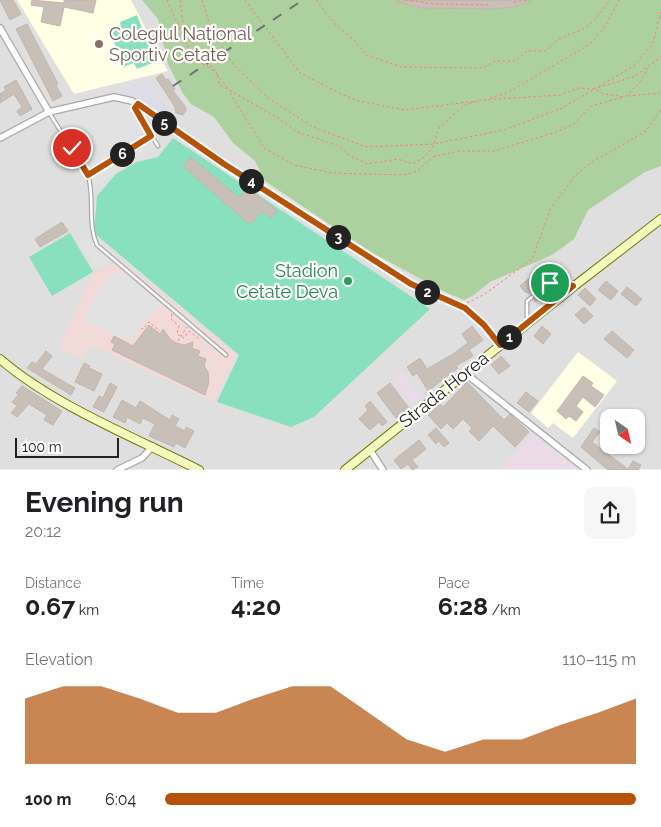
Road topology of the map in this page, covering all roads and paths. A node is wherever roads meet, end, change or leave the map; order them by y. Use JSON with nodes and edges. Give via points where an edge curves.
{"nodes":[{"id":1,"x":167,"y":0,"type":"edge"},
{"id":2,"x":180,"y":0,"type":"edge"},
{"id":3,"x":202,"y":0,"type":"edge"},
{"id":4,"x":245,"y":0,"type":"edge"},
{"id":5,"x":316,"y":0,"type":"edge"},
{"id":6,"x":406,"y":0,"type":"edge"},
{"id":7,"x":527,"y":0,"type":"edge"},
{"id":8,"x":609,"y":0,"type":"edge"},
{"id":9,"x":619,"y":0,"type":"edge"},
{"id":10,"x":514,"y":2,"type":"dead end"},
{"id":11,"x":491,"y":6,"type":"dead end"},
{"id":12,"x":661,"y":10,"type":"edge"},
{"id":13,"x":0,"y":28,"type":"edge"},
{"id":14,"x":661,"y":56,"type":"edge"},
{"id":15,"x":648,"y":68,"type":"junction"},
{"id":16,"x":216,"y":72,"type":"junction"},
{"id":17,"x":594,"y":89,"type":"junction"},
{"id":18,"x":229,"y":91,"type":"junction"},
{"id":19,"x":661,"y":93,"type":"edge"},
{"id":20,"x":625,"y":97,"type":"junction"},
{"id":21,"x":488,"y":99,"type":"junction"},
{"id":22,"x":480,"y":100,"type":"junction"},
{"id":23,"x":138,"y":104,"type":"junction"},
{"id":24,"x":661,"y":109,"type":"edge"},
{"id":25,"x":49,"y":112,"type":"junction"},
{"id":26,"x":151,"y":136,"type":"junction"},
{"id":27,"x":0,"y":138,"type":"edge"},
{"id":28,"x":434,"y":144,"type":"junction"},
{"id":29,"x":158,"y":146,"type":"dead end"},
{"id":30,"x":88,"y":175,"type":"junction"},
{"id":31,"x":90,"y":184,"type":"junction"},
{"id":32,"x":95,"y":184,"type":"dead end"},
{"id":33,"x":661,"y":219,"type":"edge"},
{"id":34,"x":548,"y":284,"type":"dead end"},
{"id":35,"x":573,"y":286,"type":"junction"},
{"id":36,"x":532,"y":297,"type":"dead end"},
{"id":37,"x":456,"y":303,"type":"junction"},
{"id":38,"x":174,"y":311,"type":"junction"},
{"id":39,"x":527,"y":323,"type":"junction"},
{"id":40,"x":189,"y":324,"type":"junction"},
{"id":41,"x":141,"y":328,"type":"dead end"},
{"id":42,"x":160,"y":331,"type":"dead end"},
{"id":43,"x":180,"y":336,"type":"junction"},
{"id":44,"x":204,"y":337,"type":"junction"},
{"id":45,"x":178,"y":341,"type":"dead end"},
{"id":46,"x":500,"y":345,"type":"junction"},
{"id":47,"x":226,"y":356,"type":"dead end"},
{"id":48,"x":0,"y":359,"type":"edge"},
{"id":49,"x":465,"y":373,"type":"junction"},
{"id":50,"x":152,"y":446,"type":"junction"},
{"id":51,"x":370,"y":450,"type":"junction"},
{"id":52,"x":117,"y":470,"type":"edge"},
{"id":53,"x":199,"y":470,"type":"edge"},
{"id":54,"x":345,"y":470,"type":"edge"},
{"id":55,"x":383,"y":470,"type":"edge"},
{"id":56,"x":587,"y":470,"type":"edge"}],
"edges":[{"from":1,"to":16,"type":"path","via":[[193,58]]},
{"from":2,"to":16,"type":"path","via":[[184,31]]},
{"from":3,"to":28,"type":"path","via":[[211,29],[233,64],[268,98],[313,127],[366,147]]},
{"from":4,"to":22,"type":"path","via":[[300,73],[341,94],[404,110]]},
{"from":5,"to":8,"type":"path","via":[[366,55],[419,69],[483,68],[495,61],[515,61],[527,51],[547,52],[554,41],[593,21]]},
{"from":6,"to":11,"type":"path"},
{"from":7,"to":10,"type":"path"},
{"from":9,"to":21,"type":"path","via":[[604,28],[590,44],[509,92]]},
{"from":12,"to":17,"type":"path","via":[[653,44],[634,66]]},
{"from":13,"to":25,"type":"street"},
{"from":14,"to":15,"type":"path"},
{"from":15,"to":17,"type":"path","via":[[635,76]]},
{"from":15,"to":20,"type":"path"},
{"from":16,"to":18,"type":"path"},
{"from":17,"to":20,"type":"path"},
{"from":17,"to":21,"type":"path","via":[[578,88],[561,95]]},
{"from":17,"to":28,"type":"path","via":[[562,108],[504,130]]},
{"from":18,"to":20,"type":"path","via":[[264,148],[294,165],[332,172],[404,175],[417,171],[433,157],[460,150],[494,151],[556,132],[574,124],[590,106]]},
{"from":18,"to":28,"type":"path","via":[[297,132],[339,146],[366,164],[398,159],[412,164],[424,158]]},
{"from":19,"to":20,"type":"path"},
{"from":21,"to":22,"type":"path"},
{"from":22,"to":28,"type":"path","via":[[465,105],[439,128]]},
{"from":23,"to":25,"type":"street","via":[[114,97]]},
{"from":23,"to":26,"type":"lane","via":[[135,108]]},
{"from":23,"to":37,"type":"street","via":[[224,164],[411,284]]},
{"from":24,"to":37,"type":"path","via":[[646,131],[589,164],[574,177],[551,208],[532,259],[485,294],[466,303]]},
{"from":25,"to":27,"type":"street"},
{"from":25,"to":30,"type":"lane"},
{"from":26,"to":29,"type":"lane"},
{"from":26,"to":30,"type":"lane"},
{"from":30,"to":31,"type":"lane"},
{"from":31,"to":32,"type":"lane"},
{"from":31,"to":38,"type":"lane","via":[[91,222],[97,245]]},
{"from":33,"to":35,"type":"main road","name":"Strada Horea"},
{"from":34,"to":35,"type":"lane"},
{"from":35,"to":39,"type":"main road","name":"Strada Horea"},
{"from":36,"to":39,"type":"lane","via":[[527,301]]},
{"from":37,"to":46,"type":"street","via":[[484,325]]},
{"from":38,"to":40,"type":"lane"},
{"from":38,"to":43,"type":"path","via":[[171,319],[179,326],[177,334]]},
{"from":39,"to":46,"type":"main road","name":"Strada Horea"},
{"from":40,"to":43,"type":"path"},
{"from":40,"to":44,"type":"lane"},
{"from":41,"to":42,"type":"path","via":[[149,322]]},
{"from":43,"to":44,"type":"path","via":[[184,338],[189,331],[199,339]]},
{"from":43,"to":45,"type":"path"},
{"from":44,"to":47,"type":"lane"},
{"from":46,"to":49,"type":"main road","name":"Strada Horea"},
{"from":48,"to":50,"type":"main road","via":[[50,393]]},
{"from":49,"to":51,"type":"main road","name":"Strada Horea"},
{"from":49,"to":56,"type":"street"},
{"from":50,"to":52,"type":"street","via":[[142,458]]},
{"from":50,"to":53,"type":"main road"},
{"from":51,"to":54,"type":"main road","name":"Strada Horea"},
{"from":51,"to":55,"type":"street"}]}
